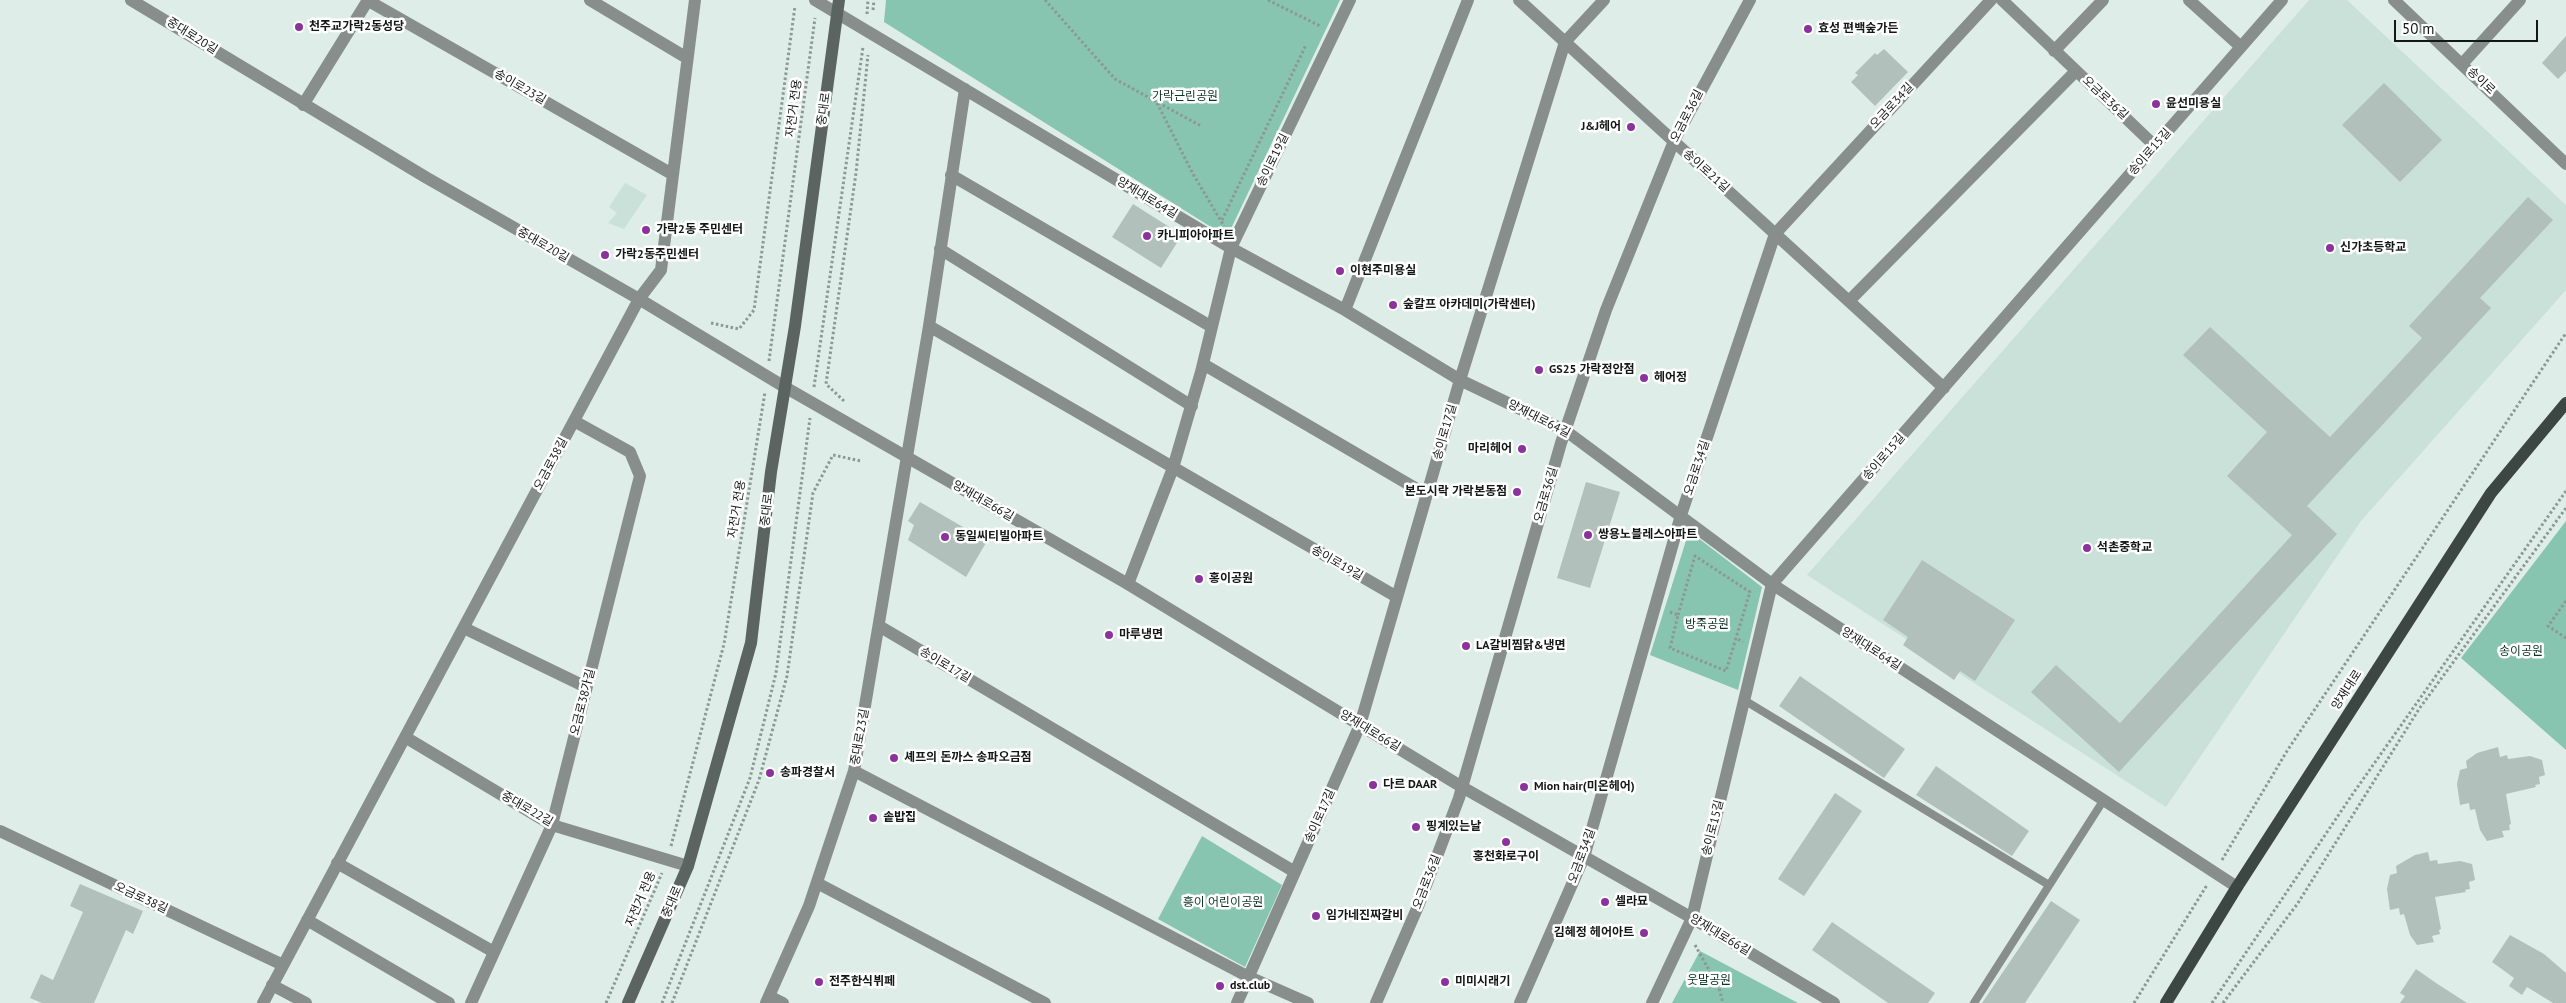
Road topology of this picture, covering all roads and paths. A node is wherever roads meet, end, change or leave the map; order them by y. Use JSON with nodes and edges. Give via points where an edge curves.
{"nodes":[{"id":1,"x":131,"y":0,"type":"edge"},
{"id":2,"x":367,"y":0,"type":"edge"},
{"id":3,"x":590,"y":0,"type":"edge"},
{"id":4,"x":695,"y":0,"type":"edge"},
{"id":5,"x":816,"y":0,"type":"edge"},
{"id":6,"x":868,"y":0,"type":"edge"},
{"id":7,"x":874,"y":0,"type":"edge"},
{"id":8,"x":1045,"y":0,"type":"edge"},
{"id":9,"x":1268,"y":0,"type":"edge"},
{"id":10,"x":1350,"y":0,"type":"edge"},
{"id":11,"x":1468,"y":0,"type":"edge"},
{"id":12,"x":1520,"y":0,"type":"edge"},
{"id":13,"x":1604,"y":0,"type":"edge"},
{"id":14,"x":1750,"y":0,"type":"edge"},
{"id":15,"x":1991,"y":0,"type":"edge"},
{"id":16,"x":2002,"y":0,"type":"edge"},
{"id":17,"x":2103,"y":0,"type":"edge"},
{"id":18,"x":2190,"y":0,"type":"edge"},
{"id":19,"x":2282,"y":0,"type":"edge"},
{"id":20,"x":2394,"y":0,"type":"edge"},
{"id":21,"x":2520,"y":0,"type":"edge"},
{"id":22,"x":795,"y":6,"type":"dead end"},
{"id":23,"x":838,"y":6,"type":"edge"},
{"id":24,"x":873,"y":10,"type":"dead end"},
{"id":25,"x":866,"y":30,"type":"junction"},
{"id":26,"x":1334,"y":33,"type":"junction"},
{"id":27,"x":1565,"y":42,"type":"junction"},
{"id":28,"x":1306,"y":45,"type":"dead end"},
{"id":29,"x":2241,"y":46,"type":"junction"},
{"id":30,"x":2054,"y":51,"type":"junction"},
{"id":31,"x":868,"y":55,"type":"dead end"},
{"id":32,"x":687,"y":58,"type":"junction"},
{"id":33,"x":2462,"y":63,"type":"junction"},
{"id":34,"x":2076,"y":71,"type":"junction"},
{"id":35,"x":964,"y":89,"type":"junction"},
{"id":36,"x":1156,"y":102,"type":"junction"},
{"id":37,"x":303,"y":105,"type":"junction"},
{"id":38,"x":1201,"y":126,"type":"dead end"},
{"id":39,"x":1674,"y":141,"type":"junction"},
{"id":40,"x":2155,"y":146,"type":"junction"},
{"id":41,"x":2566,"y":164,"type":"edge"},
{"id":42,"x":672,"y":174,"type":"junction"},
{"id":43,"x":951,"y":175,"type":"junction"},
{"id":44,"x":1775,"y":234,"type":"junction"},
{"id":45,"x":1231,"y":248,"type":"junction"},
{"id":46,"x":940,"y":249,"type":"junction"},
{"id":47,"x":639,"y":299,"type":"junction"},
{"id":48,"x":1849,"y":301,"type":"junction"},
{"id":49,"x":1345,"y":310,"type":"junction"},
{"id":50,"x":709,"y":322,"type":"dead end"},
{"id":51,"x":929,"y":326,"type":"junction"},
{"id":52,"x":1212,"y":327,"type":"junction"},
{"id":53,"x":2566,"y":333,"type":"edge"},
{"id":54,"x":1203,"y":364,"type":"junction"},
{"id":55,"x":768,"y":377,"type":"junction"},
{"id":56,"x":1460,"y":380,"type":"junction"},
{"id":57,"x":783,"y":386,"type":"junction"},
{"id":58,"x":1944,"y":388,"type":"junction"},
{"id":59,"x":812,"y":403,"type":"junction"},
{"id":60,"x":2566,"y":403,"type":"edge"},
{"id":61,"x":849,"y":406,"type":"dead end"},
{"id":62,"x":1192,"y":406,"type":"junction"},
{"id":63,"x":574,"y":420,"type":"junction"},
{"id":64,"x":1566,"y":431,"type":"junction"},
{"id":65,"x":907,"y":457,"type":"junction"},
{"id":66,"x":861,"y":461,"type":"dead end"},
{"id":67,"x":1173,"y":468,"type":"junction"},
{"id":68,"x":2566,"y":490,"type":"edge"},
{"id":69,"x":1427,"y":495,"type":"junction"},
{"id":70,"x":2566,"y":508,"type":"edge"},
{"id":71,"x":1681,"y":515,"type":"junction"},
{"id":72,"x":1128,"y":584,"type":"junction"},
{"id":73,"x":1772,"y":584,"type":"junction"},
{"id":74,"x":1397,"y":597,"type":"junction"},
{"id":75,"x":2566,"y":601,"type":"edge"},
{"id":76,"x":1655,"y":607,"type":"junction"},
{"id":77,"x":1678,"y":614,"type":"junction"},
{"id":78,"x":879,"y":626,"type":"junction"},
{"id":79,"x":464,"y":628,"type":"junction"},
{"id":80,"x":1736,"y":638,"type":"junction"},
{"id":81,"x":2566,"y":638,"type":"edge"},
{"id":82,"x":1757,"y":648,"type":"junction"},
{"id":83,"x":586,"y":687,"type":"junction"},
{"id":84,"x":1744,"y":700,"type":"junction"},
{"id":85,"x":1360,"y":726,"type":"junction"},
{"id":86,"x":405,"y":737,"type":"junction"},
{"id":87,"x":854,"y":771,"type":"junction"},
{"id":88,"x":1462,"y":787,"type":"junction"},
{"id":89,"x":2103,"y":802,"type":"junction"},
{"id":90,"x":552,"y":825,"type":"junction"},
{"id":91,"x":0,"y":831,"type":"edge"},
{"id":92,"x":1584,"y":857,"type":"junction"},
{"id":93,"x":667,"y":860,"type":"junction"},
{"id":94,"x":338,"y":863,"type":"junction"},
{"id":95,"x":688,"y":866,"type":"junction"},
{"id":96,"x":1295,"y":872,"type":"junction"},
{"id":97,"x":2215,"y":873,"type":"junction"},
{"id":98,"x":817,"y":883,"type":"junction"},
{"id":99,"x":2049,"y":885,"type":"junction"},
{"id":100,"x":2237,"y":887,"type":"junction"},
{"id":101,"x":307,"y":920,"type":"junction"},
{"id":102,"x":1689,"y":924,"type":"junction"},
{"id":103,"x":494,"y":952,"type":"junction"},
{"id":104,"x":283,"y":966,"type":"junction"},
{"id":105,"x":1249,"y":977,"type":"junction"},
{"id":106,"x":272,"y":985,"type":"junction"},
{"id":107,"x":768,"y":999,"type":"edge"},
{"id":108,"x":263,"y":1003,"type":"edge"},
{"id":109,"x":306,"y":1003,"type":"edge"},
{"id":110,"x":449,"y":1003,"type":"edge"},
{"id":111,"x":471,"y":1003,"type":"edge"},
{"id":112,"x":606,"y":1003,"type":"edge"},
{"id":113,"x":628,"y":1003,"type":"edge"},
{"id":114,"x":662,"y":1003,"type":"edge"},
{"id":115,"x":672,"y":1003,"type":"edge"},
{"id":116,"x":783,"y":1003,"type":"edge"},
{"id":117,"x":1045,"y":1003,"type":"edge"},
{"id":118,"x":1237,"y":1003,"type":"edge"},
{"id":119,"x":1308,"y":1003,"type":"edge"},
{"id":120,"x":1376,"y":1003,"type":"edge"},
{"id":121,"x":1520,"y":1003,"type":"edge"},
{"id":122,"x":1652,"y":1003,"type":"edge"},
{"id":123,"x":1723,"y":1003,"type":"edge"},
{"id":124,"x":1834,"y":1003,"type":"edge"},
{"id":125,"x":1974,"y":1003,"type":"edge"},
{"id":126,"x":2134,"y":1003,"type":"edge"},
{"id":127,"x":2166,"y":1003,"type":"edge"},
{"id":128,"x":2212,"y":1003,"type":"edge"},
{"id":129,"x":2223,"y":1003,"type":"edge"}],
"edges":[{"from":1,"to":37,"type":"street","name":"중대로20길"},
{"from":2,"to":37,"type":"street"},
{"from":2,"to":42,"type":"street","name":"송이로23길"},
{"from":3,"to":32,"type":"street"},
{"from":4,"to":32,"type":"street"},
{"from":5,"to":23,"type":"street","name":"양재대로64길"},
{"from":5,"to":55,"type":"path","name":"자전거 전용"},
{"from":6,"to":25,"type":"path"},
{"from":7,"to":24,"type":"path"},
{"from":8,"to":36,"type":"path","via":[[1115,79]]},
{"from":9,"to":26,"type":"path"},
{"from":10,"to":26,"type":"street","name":"송이로19길"},
{"from":11,"to":49,"type":"street"},
{"from":12,"to":27,"type":"street","name":"송이로21길"},
{"from":13,"to":27,"type":"street","name":"송이로17길"},
{"from":14,"to":39,"type":"street","name":"오금로36길"},
{"from":15,"to":44,"type":"street","name":"오금로34길"},
{"from":16,"to":30,"type":"street","name":"오금로36길"},
{"from":17,"to":30,"type":"street"},
{"from":18,"to":29,"type":"street"},
{"from":19,"to":29,"type":"street","name":"송이로15길"},
{"from":20,"to":33,"type":"street","name":"송이로"},
{"from":21,"to":33,"type":"street"},
{"from":22,"to":50,"type":"path","via":[[754,310],[739,329]]},
{"from":23,"to":25,"type":"street","name":"양재대로64길"},
{"from":23,"to":57,"type":"main road","name":"중대로","via":[[795,326]]},
{"from":25,"to":35,"type":"street","name":"양재대로64길"},
{"from":25,"to":59,"type":"path"},
{"from":26,"to":45,"type":"street","name":"송이로19길"},
{"from":27,"to":39,"type":"street","name":"송이로21길"},
{"from":27,"to":56,"type":"street","name":"송이로17길"},
{"from":28,"to":36,"type":"path","via":[[1222,220],[1193,174]]},
{"from":29,"to":40,"type":"street","name":"송이로15길"},
{"from":30,"to":34,"type":"street","name":"오금로36길"},
{"from":31,"to":61,"type":"path","via":[[856,173],[826,384]]},
{"from":32,"to":42,"type":"street"},
{"from":33,"to":41,"type":"street","name":"송이로"},
{"from":34,"to":40,"type":"street","name":"오금로36길"},
{"from":34,"to":48,"type":"street"},
{"from":35,"to":43,"type":"street"},
{"from":35,"to":45,"type":"street","name":"양재대로64길"},
{"from":36,"to":38,"type":"path"},
{"from":37,"to":47,"type":"street","name":"중대로20길"},
{"from":39,"to":44,"type":"street","name":"송이로21길"},
{"from":39,"to":64,"type":"street","name":"오금로36길","via":[[1606,310]]},
{"from":40,"to":58,"type":"street","name":"송이로15길"},
{"from":42,"to":47,"type":"street","via":[[661,270]]},
{"from":43,"to":46,"type":"street"},
{"from":43,"to":52,"type":"street"},
{"from":44,"to":48,"type":"street","name":"송이로21길"},
{"from":44,"to":71,"type":"street","name":"오금로34길"},
{"from":45,"to":49,"type":"street","name":"양재대로64길"},
{"from":45,"to":52,"type":"street","name":"송이로19길"},
{"from":46,"to":51,"type":"street"},
{"from":46,"to":62,"type":"street"},
{"from":47,"to":55,"type":"street","name":"중대로20길"},
{"from":47,"to":63,"type":"street","name":"오금로38길"},
{"from":48,"to":58,"type":"street","name":"송이로21길"},
{"from":49,"to":56,"type":"street","name":"양재대로64길"},
{"from":51,"to":65,"type":"street"},
{"from":51,"to":67,"type":"street","name":"송이로19길"},
{"from":52,"to":54,"type":"street","name":"송이로19길"},
{"from":53,"to":97,"type":"path","via":[[2287,751]]},
{"from":54,"to":62,"type":"street","name":"송이로19길"},
{"from":54,"to":69,"type":"street"},
{"from":55,"to":57,"type":"street","name":"중대로20길"},
{"from":55,"to":93,"type":"path","name":"자전거 전용","via":[[724,644],[690,783]]},
{"from":56,"to":64,"type":"street","name":"양재대로64길"},
{"from":56,"to":69,"type":"street","name":"송이로17길"},
{"from":57,"to":59,"type":"street","name":"양재대로66길"},
{"from":57,"to":95,"type":"main road","name":"중대로","via":[[751,643]]},
{"from":58,"to":73,"type":"street","name":"송이로15길"},
{"from":59,"to":65,"type":"street","name":"양재대로66길"},
{"from":59,"to":114,"type":"path","via":[[776,673],[750,778]]},
{"from":60,"to":100,"type":"main road","name":"양재대로","via":[[2491,493]]},
{"from":62,"to":67,"type":"street","name":"송이로19길"},
{"from":63,"to":79,"type":"street","name":"오금로38길"},
{"from":63,"to":83,"type":"street","name":"오금로38가길","via":[[630,452],[640,476]]},
{"from":64,"to":71,"type":"street","name":"양재대로64길"},
{"from":64,"to":88,"type":"street","name":"오금로36길"},
{"from":65,"to":72,"type":"street","name":"양재대로66길"},
{"from":65,"to":78,"type":"street","name":"중대로23길"},
{"from":66,"to":115,"type":"path","via":[[833,455],[814,493],[787,676],[759,780]]},
{"from":67,"to":72,"type":"street","name":"송이로19길"},
{"from":67,"to":74,"type":"street","name":"송이로19길"},
{"from":68,"to":128,"type":"path","via":[[2358,786]]},
{"from":69,"to":74,"type":"street","name":"송이로17길"},
{"from":70,"to":129,"type":"path","via":[[2419,709],[2298,903]]},
{"from":71,"to":73,"type":"street","name":"양재대로64길"},
{"from":71,"to":76,"type":"street","name":"오금로34길"},
{"from":72,"to":85,"type":"street","name":"양재대로66길"},
{"from":73,"to":82,"type":"street","name":"송이로15길"},
{"from":73,"to":89,"type":"street","name":"양재대로64길"},
{"from":74,"to":85,"type":"street","name":"송이로17길"},
{"from":75,"to":81,"type":"path","via":[[2548,626]]},
{"from":76,"to":77,"type":"path"},
{"from":76,"to":92,"type":"street","name":"오금로34길"},
{"from":77,"to":80,"type":"path","via":[[1670,648],[1726,672]]},
{"from":77,"to":80,"type":"path","via":[[1695,556],[1750,592]]},
{"from":78,"to":87,"type":"street","name":"중대로23길"},
{"from":78,"to":96,"type":"street","name":"송이로17길"},
{"from":79,"to":83,"type":"street"},
{"from":79,"to":86,"type":"street","name":"오금로38길"},
{"from":80,"to":82,"type":"path"},
{"from":82,"to":84,"type":"street","name":"송이로15길"},
{"from":83,"to":90,"type":"street","name":"오금로38가길"},
{"from":84,"to":99,"type":"lane"},
{"from":84,"to":102,"type":"street","name":"송이로15길"},
{"from":85,"to":88,"type":"street","name":"양재대로66길"},
{"from":85,"to":96,"type":"street","name":"송이로17길"},
{"from":86,"to":90,"type":"street","name":"중대로22길"},
{"from":86,"to":94,"type":"street","name":"오금로38길"},
{"from":87,"to":98,"type":"street","name":"중대로23길"},
{"from":87,"to":105,"type":"street"},
{"from":88,"to":92,"type":"street","name":"양재대로66길"},
{"from":88,"to":120,"type":"street","name":"오금로36길","via":[[1419,904]]},
{"from":89,"to":97,"type":"street","name":"양재대로64길"},
{"from":89,"to":99,"type":"lane"},
{"from":90,"to":93,"type":"street","name":"중대로22길"},
{"from":90,"to":103,"type":"street","name":"오금로38가길"},
{"from":91,"to":104,"type":"street","name":"오금로38길"},
{"from":92,"to":102,"type":"street","name":"양재대로66길"},
{"from":92,"to":121,"type":"street","name":"오금로34길"},
{"from":93,"to":95,"type":"street","name":"중대로22길"},
{"from":93,"to":112,"type":"path","name":"자전거 전용"},
{"from":94,"to":101,"type":"street","name":"오금로38길"},
{"from":94,"to":103,"type":"street"},
{"from":95,"to":113,"type":"main road","name":"중대로"},
{"from":96,"to":105,"type":"street","name":"송이로17길"},
{"from":97,"to":100,"type":"street","name":"양재대로64길"},
{"from":97,"to":126,"type":"path"},
{"from":98,"to":107,"type":"street","name":"중대로23길"},
{"from":98,"to":117,"type":"street"},
{"from":99,"to":125,"type":"lane"},
{"from":100,"to":127,"type":"main road","name":"양재대로"},
{"from":101,"to":104,"type":"street","name":"오금로38길"},
{"from":101,"to":110,"type":"street"},
{"from":102,"to":122,"type":"street","name":"송이로15길"},
{"from":102,"to":123,"type":"path"},
{"from":102,"to":124,"type":"street","name":"양재대로66길"},
{"from":103,"to":111,"type":"street","name":"오금로38가길"},
{"from":104,"to":106,"type":"street","name":"오금로38길"},
{"from":105,"to":118,"type":"street","name":"송이로17길"},
{"from":105,"to":119,"type":"street"},
{"from":106,"to":108,"type":"street","name":"오금로38길"},
{"from":106,"to":109,"type":"street"},
{"from":107,"to":116,"type":"street"}]}
